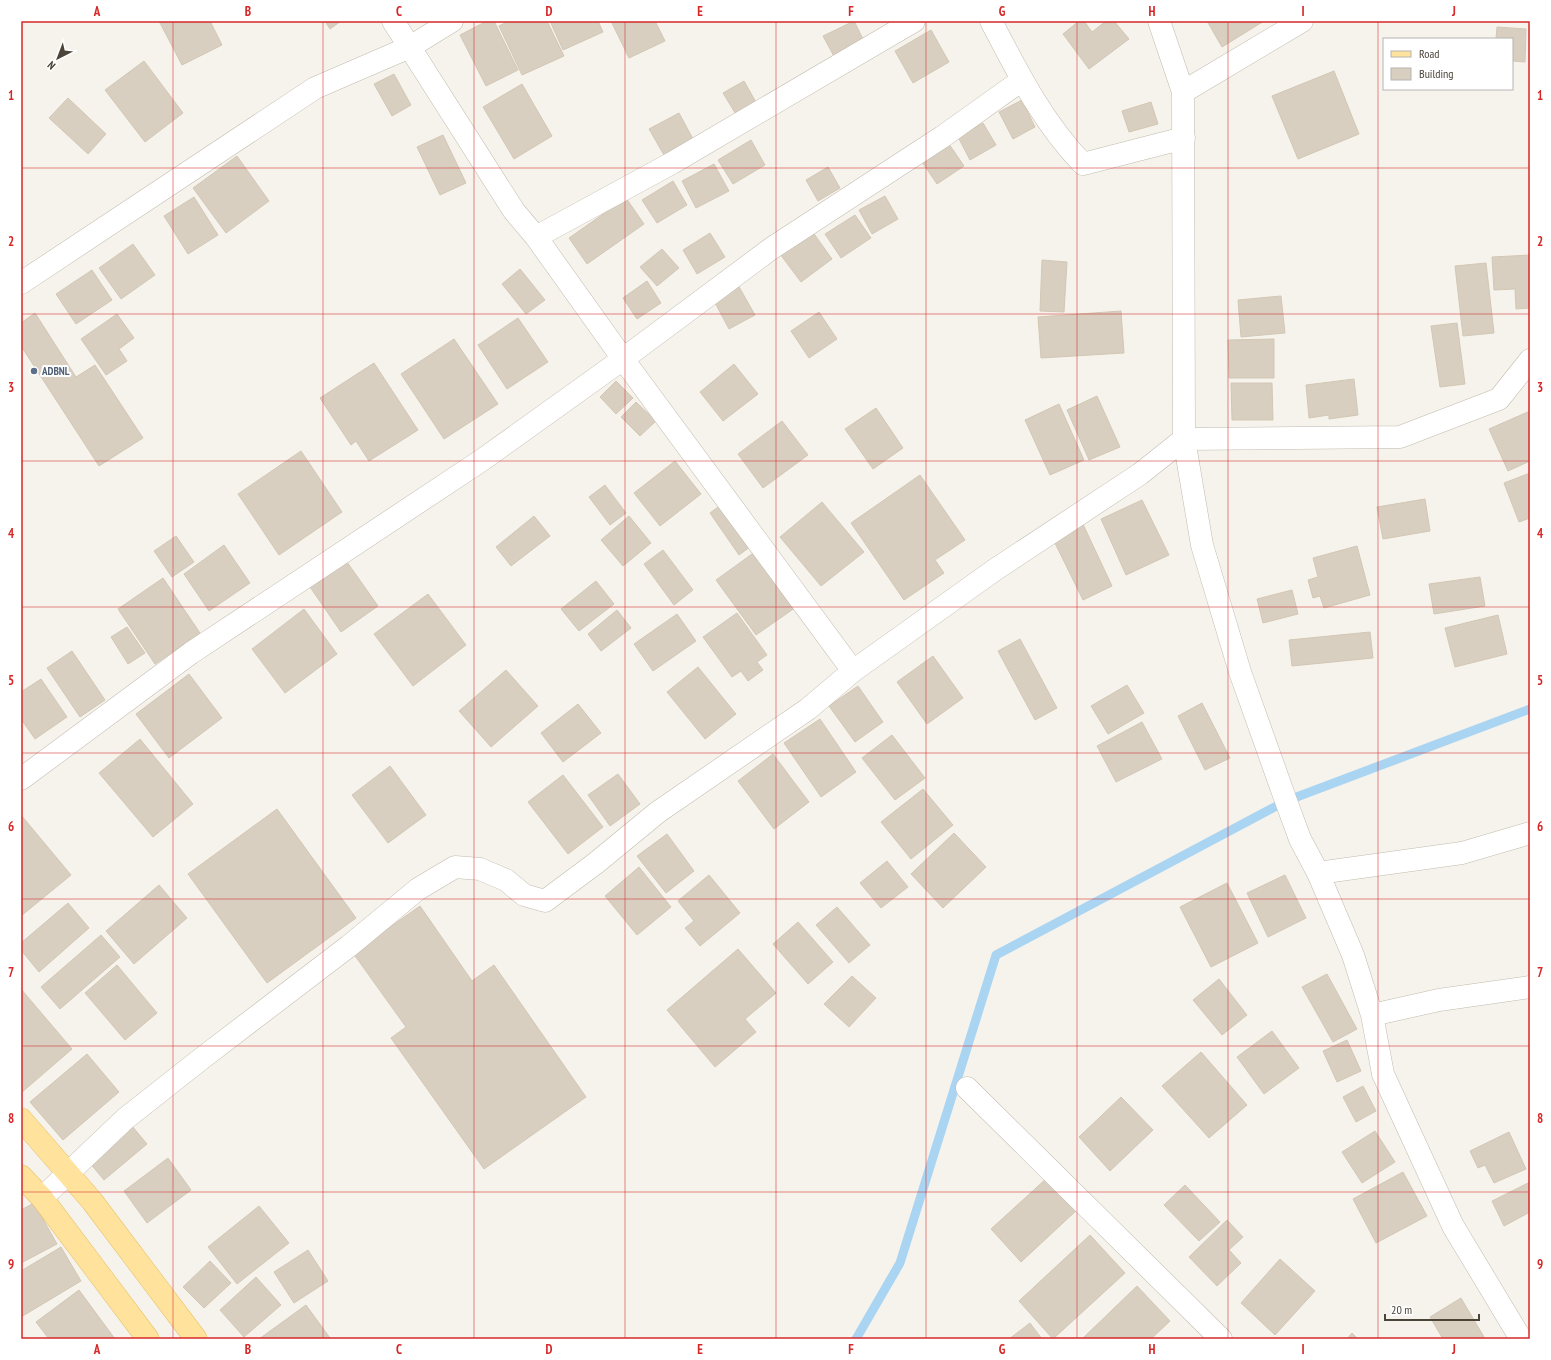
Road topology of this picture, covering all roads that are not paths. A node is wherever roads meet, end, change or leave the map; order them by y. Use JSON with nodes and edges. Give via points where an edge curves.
{"nodes":[{"id":1,"x":393,"y":21,"type":"edge"},
{"id":2,"x":452,"y":21,"type":"edge"},
{"id":3,"x":914,"y":21,"type":"edge"},
{"id":4,"x":991,"y":21,"type":"edge"},
{"id":5,"x":1160,"y":21,"type":"edge"},
{"id":6,"x":1302,"y":21,"type":"edge"},
{"id":7,"x":410,"y":47,"type":"junction"},
{"id":8,"x":1022,"y":80,"type":"junction"},
{"id":9,"x":1183,"y":92,"type":"junction"},
{"id":10,"x":1184,"y":138,"type":"junction"},
{"id":11,"x":536,"y":237,"type":"junction"},
{"id":12,"x":21,"y":283,"type":"edge"},
{"id":13,"x":623,"y":359,"type":"junction"},
{"id":14,"x":1530,"y":360,"type":"edge"},
{"id":15,"x":1184,"y":439,"type":"junction"},
{"id":16,"x":853,"y":671,"type":"junction"},
{"id":17,"x":21,"y":779,"type":"edge"},
{"id":18,"x":1530,"y":833,"type":"edge"},
{"id":19,"x":1318,"y":873,"type":"junction"},
{"id":20,"x":1530,"y":987,"type":"edge"},
{"id":21,"x":1372,"y":1015,"type":"junction"},
{"id":22,"x":967,"y":1088,"type":"dead end"},
{"id":23,"x":21,"y":1119,"type":"edge"},
{"id":24,"x":69,"y":1173,"type":"junction"},
{"id":25,"x":21,"y":1176,"type":"edge"},
{"id":26,"x":42,"y":1198,"type":"junction"},
{"id":27,"x":148,"y":1339,"type":"edge"},
{"id":28,"x":196,"y":1339,"type":"edge"},
{"id":29,"x":1220,"y":1339,"type":"edge"},
{"id":30,"x":1521,"y":1339,"type":"edge"}],
"edges":[{"from":1,"to":7,"type":"street"},
{"from":2,"to":7,"type":"street"},
{"from":3,"to":11,"type":"street","via":[[672,163]]},
{"from":4,"to":8,"type":"street"},
{"from":5,"to":9,"type":"street"},
{"from":6,"to":9,"type":"street"},
{"from":7,"to":11,"type":"street","via":[[514,210]]},
{"from":7,"to":12,"type":"street","via":[[315,88]]},
{"from":8,"to":10,"type":"street","via":[[1067,148],[1083,164]]},
{"from":8,"to":13,"type":"street","via":[[942,137],[772,248]]},
{"from":9,"to":10,"type":"street"},
{"from":10,"to":15,"type":"street"},
{"from":11,"to":13,"type":"street"},
{"from":13,"to":16,"type":"street"},
{"from":13,"to":17,"type":"street","via":[[482,460],[191,653]]},
{"from":14,"to":15,"type":"street","via":[[1499,399],[1400,437]]},
{"from":15,"to":16,"type":"street","via":[[1140,474],[996,568]]},
{"from":15,"to":19,"type":"street","via":[[1202,545],[1240,672],[1300,839]]},
{"from":16,"to":24,"type":"street","via":[[808,709],[658,812],[545,901],[524,895],[506,880],[480,869],[455,867],[418,889],[349,946],[125,1119]]},
{"from":18,"to":19,"type":"street","via":[[1462,853]]},
{"from":19,"to":21,"type":"street","via":[[1353,955]]},
{"from":20,"to":21,"type":"street","via":[[1439,1000]]},
{"from":21,"to":30,"type":"street","via":[[1383,1074],[1453,1226]]},
{"from":22,"to":29,"type":"street"},
{"from":23,"to":24,"type":"main road"},
{"from":24,"to":26,"type":"street"},
{"from":24,"to":28,"type":"main road"},
{"from":25,"to":26,"type":"main road"},
{"from":26,"to":27,"type":"main road"}]}
